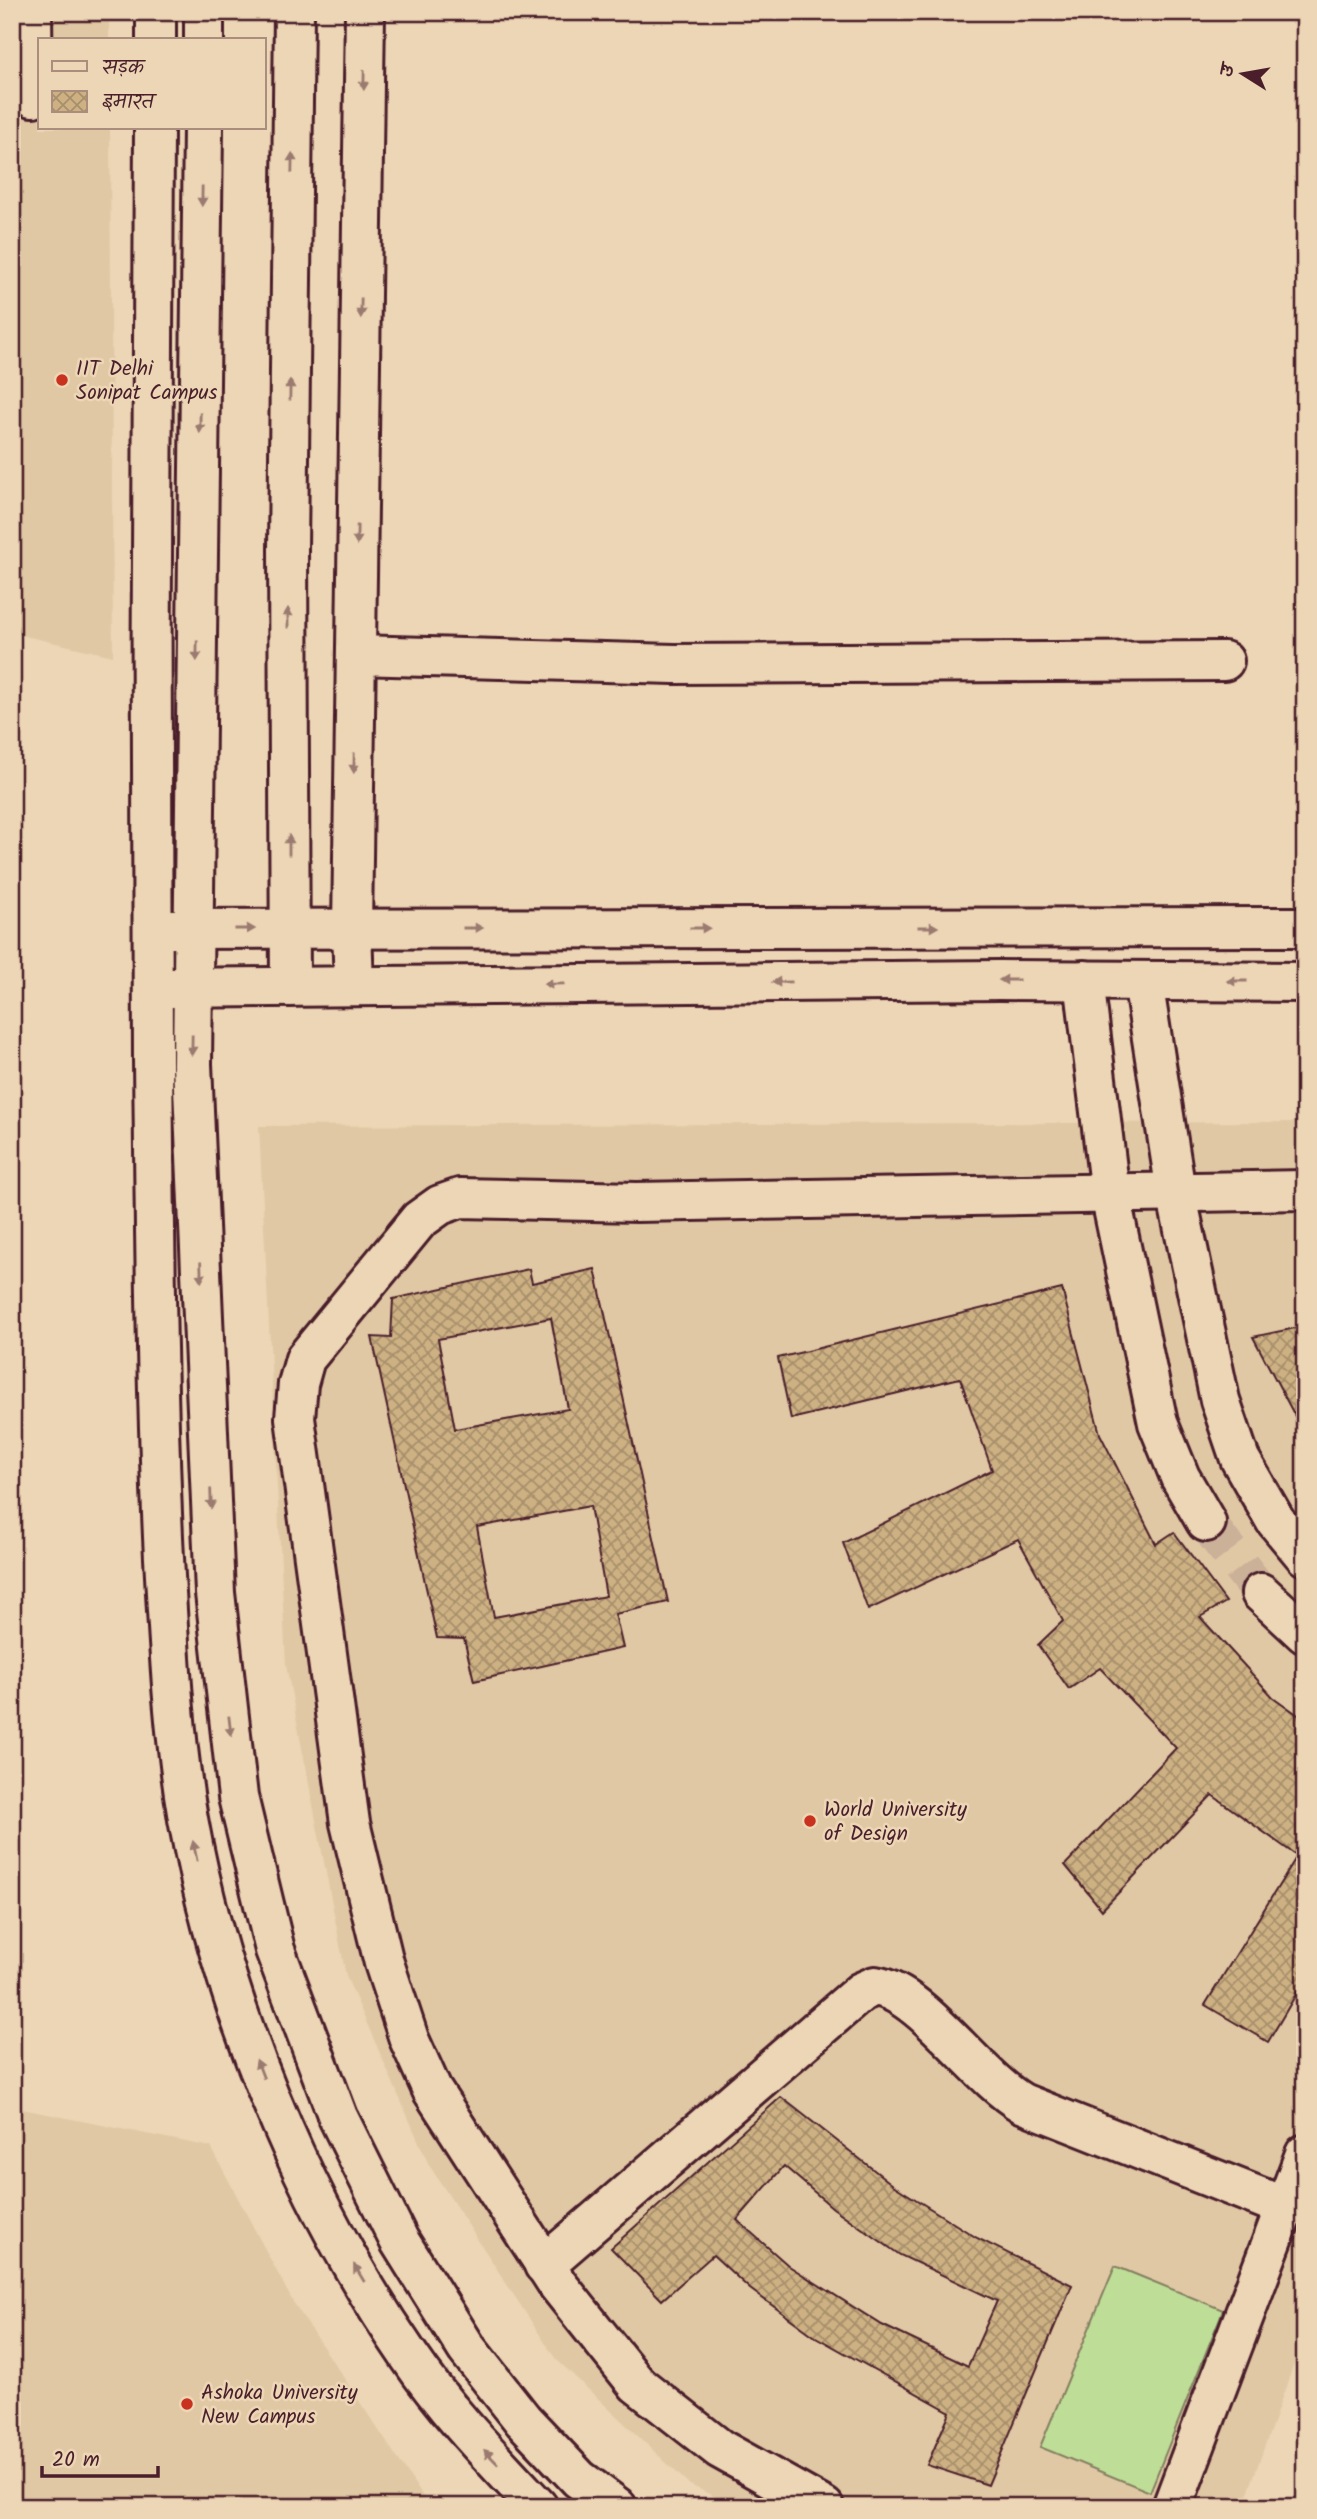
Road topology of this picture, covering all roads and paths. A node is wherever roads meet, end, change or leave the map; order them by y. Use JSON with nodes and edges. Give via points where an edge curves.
{"nodes":[{"id":1,"x":32,"y":12,"type":"edge"},
{"id":2,"x":156,"y":12,"type":"edge"},
{"id":3,"x":204,"y":12,"type":"edge"},
{"id":4,"x":294,"y":12,"type":"edge"},
{"id":5,"x":365,"y":12,"type":"edge"},
{"id":6,"x":156,"y":38,"type":"edge"},
{"id":7,"x":204,"y":38,"type":"edge"},
{"id":8,"x":28,"y":97,"type":"edge"},
{"id":9,"x":155,"y":130,"type":"edge"},
{"id":10,"x":203,"y":130,"type":"edge"},
{"id":11,"x":356,"y":655,"type":"junction"},
{"id":12,"x":1224,"y":661,"type":"dead end"},
{"id":13,"x":1305,"y":927,"type":"edge"},
{"id":14,"x":152,"y":929,"type":"junction"},
{"id":15,"x":194,"y":929,"type":"junction"},
{"id":16,"x":289,"y":929,"type":"junction"},
{"id":17,"x":352,"y":929,"type":"junction"},
{"id":18,"x":1084,"y":980,"type":"junction"},
{"id":19,"x":1143,"y":981,"type":"junction"},
{"id":20,"x":1305,"y":982,"type":"edge"},
{"id":21,"x":354,"y":986,"type":"junction"},
{"id":22,"x":290,"y":987,"type":"junction"},
{"id":23,"x":153,"y":988,"type":"junction"},
{"id":24,"x":193,"y":988,"type":"junction"},
{"id":25,"x":1305,"y":1190,"type":"edge"},
{"id":26,"x":1176,"y":1192,"type":"junction"},
{"id":27,"x":1110,"y":1194,"type":"junction"},
{"id":28,"x":1206,"y":1522,"type":"tunnel mouth"},
{"id":29,"x":1305,"y":1556,"type":"edge"},
{"id":30,"x":1261,"y":1593,"type":"tunnel mouth"},
{"id":31,"x":1305,"y":1634,"type":"edge"},
{"id":32,"x":1305,"y":2154,"type":"edge"},
{"id":33,"x":1285,"y":2207,"type":"junction"},
{"id":34,"x":544,"y":2265,"type":"junction"},
{"id":35,"x":538,"y":2507,"type":"edge"},
{"id":36,"x":617,"y":2507,"type":"edge"},
{"id":37,"x":824,"y":2507,"type":"edge"},
{"id":38,"x":1172,"y":2507,"type":"edge"}],
"edges":[{"from":1,"to":8,"type":"street"},
{"from":2,"to":6,"type":"street"},
{"from":3,"to":7,"type":"street"},
{"from":16,"to":4,"type":"street","one_way":true},
{"from":5,"to":11,"type":"street","one_way":true},
{"from":9,"to":14,"type":"street"},
{"from":10,"to":15,"type":"street","one_way":true},
{"from":11,"to":12,"type":"street","via":[[674,664]]},
{"from":11,"to":17,"type":"street","one_way":true},
{"from":17,"to":13,"type":"street","one_way":true},
{"from":14,"to":15,"type":"street"},
{"from":14,"to":23,"type":"street"},
{"from":15,"to":16,"type":"street","one_way":true},
{"from":15,"to":24,"type":"street"},
{"from":16,"to":17,"type":"street"},
{"from":16,"to":22,"type":"street"},
{"from":17,"to":21,"type":"street"},
{"from":18,"to":19,"type":"street"},
{"from":18,"to":21,"type":"street","one_way":true},
{"from":18,"to":27,"type":"street"},
{"from":20,"to":19,"type":"street","one_way":true},
{"from":19,"to":26,"type":"street"},
{"from":21,"to":22,"type":"street"},
{"from":22,"to":24,"type":"street"},
{"from":23,"to":24,"type":"street"},
{"from":35,"to":23,"type":"street","one_way":true,"via":[[476,2442],[409,2357],[309,2186],[258,2066],[211,1926],[187,1815],[170,1667],[157,1412]]},
{"from":24,"to":36,"type":"street","one_way":true,"via":[[192,1064],[215,1593],[239,1797],[275,1950],[338,2117],[399,2240],[467,2349],[523,2420],[579,2479]]},
{"from":25,"to":26,"type":"street"},
{"from":26,"to":27,"type":"street"},
{"from":26,"to":29,"type":"street","via":[[1220,1399],[1240,1459],[1275,1520]]},
{"from":27,"to":28,"type":"street","via":[[1158,1423],[1180,1478]]},
{"from":27,"to":34,"type":"street","via":[[637,1202],[460,1198],[419,1220],[305,1359],[298,1384],[297,1432],[350,1823],[384,1963],[432,2090]]},
{"from":30,"to":31,"type":"street"},
{"from":32,"to":33,"type":"street"},
{"from":33,"to":34,"type":"street","via":[[1022,2103],[988,2078],[905,1996],[875,1986],[861,1992]]},
{"from":33,"to":38,"type":"street"},
{"from":34,"to":37,"type":"street","via":[[637,2384],[720,2449]]}]}
